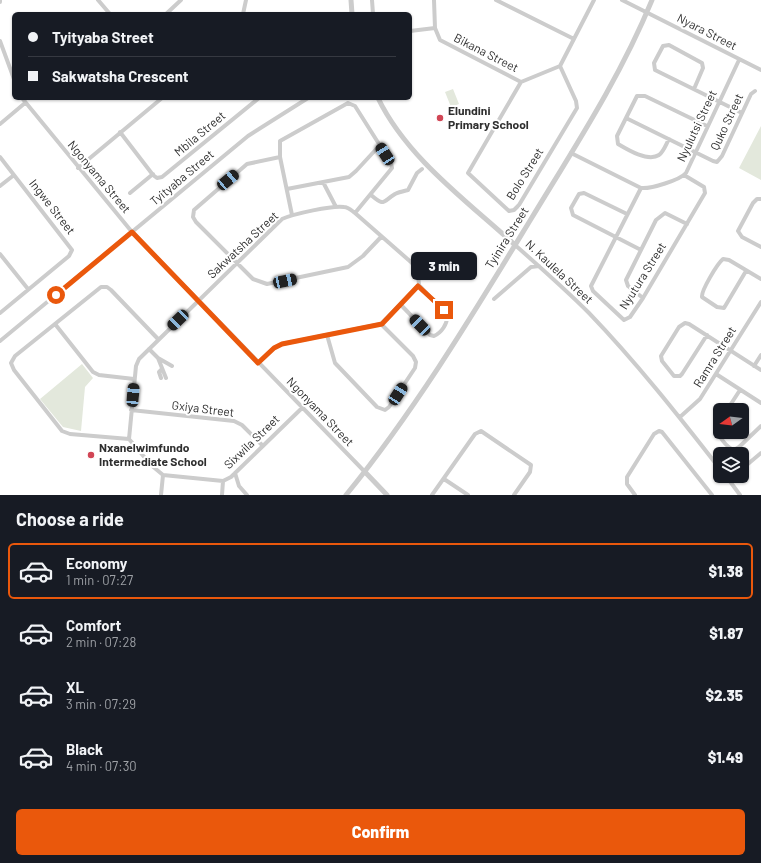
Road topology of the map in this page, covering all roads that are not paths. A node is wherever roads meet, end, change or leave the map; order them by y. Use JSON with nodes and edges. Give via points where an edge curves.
{"nodes":[{"id":1,"x":98,"y":0,"type":"edge"},
{"id":2,"x":181,"y":0,"type":"edge"},
{"id":3,"x":246,"y":0,"type":"edge"},
{"id":4,"x":351,"y":0,"type":"edge"},
{"id":5,"x":372,"y":0,"type":"edge"},
{"id":6,"x":434,"y":0,"type":"edge"},
{"id":7,"x":496,"y":0,"type":"edge"},
{"id":8,"x":594,"y":0,"type":"edge"},
{"id":9,"x":622,"y":0,"type":"edge"},
{"id":10,"x":652,"y":0,"type":"edge"},
{"id":11,"x":108,"y":12,"type":"edge"},
{"id":12,"x":168,"y":12,"type":"edge"},
{"id":13,"x":243,"y":12,"type":"edge"},
{"id":14,"x":352,"y":12,"type":"edge"},
{"id":15,"x":373,"y":12,"type":"edge"},
{"id":16,"x":647,"y":13,"type":"junction"},
{"id":17,"x":435,"y":28,"type":"junction"},
{"id":18,"x":412,"y":30,"type":"edge"},
{"id":19,"x":574,"y":39,"type":"junction"},
{"id":20,"x":0,"y":41,"type":"edge"},
{"id":21,"x":739,"y":60,"type":"junction"},
{"id":22,"x":560,"y":66,"type":"junction"},
{"id":23,"x":761,"y":70,"type":"edge"},
{"id":24,"x":12,"y":74,"type":"edge"},
{"id":25,"x":521,"y":82,"type":"junction"},
{"id":26,"x":694,"y":89,"type":"junction"},
{"id":27,"x":755,"y":91,"type":"dead end"},
{"id":28,"x":24,"y":100,"type":"edge"},
{"id":29,"x":160,"y":100,"type":"edge"},
{"id":30,"x":256,"y":100,"type":"edge"},
{"id":31,"x":305,"y":100,"type":"edge"},
{"id":32,"x":379,"y":100,"type":"edge"},
{"id":33,"x":718,"y":102,"type":"junction"},
{"id":34,"x":26,"y":103,"type":"junction"},
{"id":35,"x":742,"y":113,"type":"junction"},
{"id":36,"x":626,"y":118,"type":"junction"},
{"id":37,"x":0,"y":124,"type":"edge"},
{"id":38,"x":707,"y":126,"type":"junction"},
{"id":39,"x":120,"y":132,"type":"junction"},
{"id":40,"x":669,"y":139,"type":"junction"},
{"id":41,"x":380,"y":145,"type":"junction"},
{"id":42,"x":696,"y":152,"type":"junction"},
{"id":43,"x":571,"y":153,"type":"junction"},
{"id":44,"x":0,"y":157,"type":"edge"},
{"id":45,"x":280,"y":157,"type":"junction"},
{"id":46,"x":78,"y":168,"type":"junction"},
{"id":47,"x":422,"y":169,"type":"dead end"},
{"id":48,"x":153,"y":174,"type":"junction"},
{"id":49,"x":14,"y":175,"type":"junction"},
{"id":50,"x":684,"y":175,"type":"junction"},
{"id":51,"x":323,"y":182,"type":"junction"},
{"id":52,"x":0,"y":186,"type":"edge"},
{"id":53,"x":641,"y":188,"type":"junction"},
{"id":54,"x":287,"y":189,"type":"junction"},
{"id":55,"x":130,"y":193,"type":"dead end"},
{"id":56,"x":370,"y":195,"type":"junction"},
{"id":57,"x":761,"y":199,"type":"edge"},
{"id":58,"x":336,"y":207,"type":"junction"},
{"id":59,"x":355,"y":213,"type":"junction"},
{"id":60,"x":627,"y":214,"type":"junction"},
{"id":61,"x":292,"y":215,"type":"junction"},
{"id":62,"x":687,"y":224,"type":"junction"},
{"id":63,"x":132,"y":232,"type":"junction"},
{"id":64,"x":381,"y":237,"type":"junction"},
{"id":65,"x":616,"y":237,"type":"junction"},
{"id":66,"x":515,"y":245,"type":"junction"},
{"id":67,"x":761,"y":246,"type":"edge"},
{"id":68,"x":641,"y":250,"type":"junction"},
{"id":69,"x":0,"y":254,"type":"edge"},
{"id":70,"x":238,"y":263,"type":"junction"},
{"id":71,"x":539,"y":266,"type":"junction"},
{"id":72,"x":746,"y":271,"type":"junction"},
{"id":73,"x":761,"y":279,"type":"edge"},
{"id":74,"x":418,"y":286,"type":"junction"},
{"id":75,"x":28,"y":289,"type":"junction"},
{"id":76,"x":643,"y":298,"type":"junction"},
{"id":77,"x":494,"y":299,"type":"dead end"},
{"id":78,"x":198,"y":301,"type":"junction"},
{"id":79,"x":401,"y":305,"type":"junction"},
{"id":80,"x":760,"y":305,"type":"edge"},
{"id":81,"x":0,"y":313,"type":"edge"},
{"id":82,"x":55,"y":324,"type":"junction"},
{"id":83,"x":382,"y":324,"type":"junction"},
{"id":84,"x":327,"y":335,"type":"junction"},
{"id":85,"x":707,"y":335,"type":"junction"},
{"id":86,"x":158,"y":339,"type":"junction"},
{"id":87,"x":0,"y":341,"type":"edge"},
{"id":88,"x":149,"y":349,"type":"junction"},
{"id":89,"x":731,"y":350,"type":"junction"},
{"id":90,"x":761,"y":355,"type":"edge"},
{"id":91,"x":158,"y":358,"type":"junction"},
{"id":92,"x":258,"y":363,"type":"junction"},
{"id":93,"x":172,"y":366,"type":"dead end"},
{"id":94,"x":754,"y":366,"type":"junction"},
{"id":95,"x":761,"y":370,"type":"edge"},
{"id":96,"x":716,"y":374,"type":"junction"},
{"id":97,"x":164,"y":378,"type":"dead end"},
{"id":98,"x":134,"y":379,"type":"junction"},
{"id":99,"x":740,"y":390,"type":"junction"},
{"id":100,"x":761,"y":402,"type":"edge"},
{"id":101,"x":732,"y":403,"type":"edge"},
{"id":102,"x":302,"y":408,"type":"junction"},
{"id":103,"x":131,"y":410,"type":"junction"},
{"id":104,"x":680,"y":417,"type":"junction"},
{"id":105,"x":761,"y":426,"type":"edge"},
{"id":106,"x":749,"y":437,"type":"edge"},
{"id":107,"x":129,"y":439,"type":"junction"},
{"id":108,"x":722,"y":439,"type":"edge"},
{"id":109,"x":747,"y":439,"type":"edge"},
{"id":110,"x":263,"y":446,"type":"junction"},
{"id":111,"x":761,"y":453,"type":"edge"},
{"id":112,"x":713,"y":460,"type":"edge"},
{"id":113,"x":749,"y":463,"type":"edge"},
{"id":114,"x":365,"y":472,"type":"junction"},
{"id":115,"x":235,"y":473,"type":"junction"},
{"id":116,"x":163,"y":475,"type":"junction"},
{"id":117,"x":444,"y":479,"type":"junction"},
{"id":118,"x":223,"y":481,"type":"junction"},
{"id":119,"x":731,"y":483,"type":"edge"},
{"id":120,"x":161,"y":495,"type":"edge"},
{"id":121,"x":222,"y":495,"type":"edge"},
{"id":122,"x":247,"y":495,"type":"edge"},
{"id":123,"x":346,"y":495,"type":"edge"},
{"id":124,"x":387,"y":495,"type":"edge"},
{"id":125,"x":432,"y":495,"type":"edge"},
{"id":126,"x":468,"y":495,"type":"edge"},
{"id":127,"x":514,"y":495,"type":"edge"},
{"id":128,"x":635,"y":495,"type":"edge"},
{"id":129,"x":712,"y":495,"type":"edge"},
{"id":130,"x":740,"y":495,"type":"edge"}],
"edges":[{"from":1,"to":11,"type":"street"},
{"from":2,"to":12,"type":"street"},
{"from":3,"to":13,"type":"street"},
{"from":4,"to":14,"type":"street"},
{"from":5,"to":15,"type":"street"},
{"from":6,"to":17,"type":"street"},
{"from":7,"to":19,"type":"street"},
{"from":8,"to":19,"type":"street"},
{"from":9,"to":16,"type":"street","name":"Nyara Street"},
{"from":10,"to":16,"type":"street","name":"Tyinira Street"},
{"from":16,"to":21,"type":"street","name":"Nyara Street"},
{"from":16,"to":43,"type":"street","name":"Tyinira Street","via":[[623,64]]},
{"from":17,"to":18,"type":"street"},
{"from":17,"to":25,"type":"street","name":"Bikana Street","via":[[443,43]]},
{"from":19,"to":22,"type":"street"},
{"from":20,"to":24,"type":"street"},
{"from":21,"to":23,"type":"street","name":"Nyara Street"},
{"from":21,"to":33,"type":"street","name":"Nyulutsi Street"},
{"from":22,"to":25,"type":"street","name":"Bikana Street"},
{"from":22,"to":25,"type":"street","name":"Bolo Street","via":[[576,100],[577,108],[519,205],[514,210],[509,210],[468,173]]},
{"from":26,"to":26,"type":"street","via":[[654,68],[654,61],[663,46],[669,45],[702,63],[703,68]]},
{"from":26,"to":33,"type":"street"},
{"from":27,"to":35,"type":"street","name":"Quko Street"},
{"from":28,"to":34,"type":"street","name":"Ngonyama Street"},
{"from":29,"to":39,"type":"street"},
{"from":30,"to":48,"type":"street","name":"Mbila Street","via":[[164,176],[157,178]]},
{"from":31,"to":63,"type":"street","name":"Tyityaba Street","via":[[248,136]]},
{"from":32,"to":66,"type":"street","name":"N. Kaulela Street","via":[[393,124],[419,157]]},
{"from":33,"to":35,"type":"street"},
{"from":33,"to":38,"type":"street","name":"Nyulutsi Street"},
{"from":34,"to":37,"type":"street"},
{"from":34,"to":46,"type":"street","name":"Ngonyama Street"},
{"from":35,"to":42,"type":"street","name":"Quko Street","via":[[721,159],[713,161]]},
{"from":36,"to":38,"type":"street","via":[[636,99],[642,95]]},
{"from":36,"to":40,"type":"street"},
{"from":36,"to":40,"type":"street","via":[[616,139],[621,145],[642,156],[653,157],[660,154]]},
{"from":38,"to":42,"type":"street","name":"Nyulutsi Street"},
{"from":39,"to":46,"type":"street"},
{"from":39,"to":48,"type":"street"},
{"from":40,"to":42,"type":"street"},
{"from":41,"to":45,"type":"street","via":[[355,106],[348,103],[281,139]]},
{"from":41,"to":51,"type":"street","via":[[353,174]]},
{"from":41,"to":56,"type":"street","via":[[392,168]]},
{"from":42,"to":50,"type":"street","name":"Nyulutsi Street"},
{"from":43,"to":53,"type":"street"},
{"from":43,"to":66,"type":"street","name":"Tyinira Street"},
{"from":44,"to":49,"type":"street","name":"Ingwe Street"},
{"from":45,"to":54,"type":"street"},
{"from":45,"to":70,"type":"street","via":[[247,164],[194,210],[193,217],[196,222]]},
{"from":46,"to":63,"type":"street","name":"Ngonyama Street"},
{"from":47,"to":56,"type":"street","via":[[408,190],[396,194],[386,202],[380,202]]},
{"from":48,"to":55,"type":"street"},
{"from":49,"to":52,"type":"street"},
{"from":49,"to":75,"type":"street","name":"Ingwe Street","via":[[72,250]]},
{"from":50,"to":53,"type":"street","name":"Nyulutsi Street","via":[[649,188]]},
{"from":50,"to":62,"type":"street","name":"Nyutura Street","via":[[706,189]]},
{"from":51,"to":54,"type":"street"},
{"from":51,"to":58,"type":"street"},
{"from":53,"to":60,"type":"street","name":"Nyutura Street"},
{"from":54,"to":61,"type":"street"},
{"from":56,"to":59,"type":"street"},
{"from":57,"to":67,"type":"street","via":[[752,202],[738,231],[742,237]]},
{"from":58,"to":59,"type":"street","name":"Sakwatsha Street","via":[[346,207]]},
{"from":58,"to":61,"type":"street","name":"Sakwatsha Street"},
{"from":59,"to":64,"type":"street","name":"Sakwatsha Street"},
{"from":60,"to":65,"type":"street","name":"Nyutura Street"},
{"from":60,"to":65,"type":"street","via":[[584,192],[579,194],[571,208],[574,215]]},
{"from":61,"to":70,"type":"street","name":"Sakwatsha Street","via":[[277,223]]},
{"from":62,"to":68,"type":"street","via":[[668,213],[661,214]]},
{"from":62,"to":76,"type":"street","name":"Nyutura Street"},
{"from":63,"to":78,"type":"street","name":"Ngonyama Street"},
{"from":63,"to":87,"type":"street","name":"Tyityaba Street"},
{"from":64,"to":70,"type":"street","via":[[348,267],[285,281],[261,283],[253,279]]},
{"from":64,"to":74,"type":"street","name":"Sakwatsha Street","via":[[412,263],[418,274]]},
{"from":65,"to":68,"type":"street"},
{"from":65,"to":76,"type":"street","name":"Nyutura Street","via":[[593,281],[592,288],[624,320],[630,317]]},
{"from":66,"to":71,"type":"street","name":"N. Kaulela Street"},
{"from":66,"to":114,"type":"street","name":"Tyinira Street","via":[[423,393]]},
{"from":68,"to":76,"type":"street","via":[[626,280],[628,286]]},
{"from":69,"to":75,"type":"street"},
{"from":70,"to":78,"type":"street","name":"Sakwatsha Street"},
{"from":71,"to":77,"type":"street","via":[[531,267]]},
{"from":71,"to":104,"type":"street","name":"N. Kaulela Street","via":[[609,335]]},
{"from":72,"to":72,"type":"street","via":[[729,260],[720,261],[701,294],[702,297],[717,308],[724,308]]},
{"from":72,"to":73,"type":"street"},
{"from":74,"to":79,"type":"street"},
{"from":74,"to":79,"type":"street","via":[[447,316],[447,321],[437,334],[430,335]]},
{"from":75,"to":81,"type":"street","name":"Ingwe Street"},
{"from":78,"to":86,"type":"street"},
{"from":78,"to":92,"type":"street","name":"Ngonyama Street"},
{"from":79,"to":83,"type":"street"},
{"from":80,"to":89,"type":"street","name":"Ramra Street"},
{"from":82,"to":86,"type":"street","via":[[104,286],[111,290]]},
{"from":82,"to":98,"type":"street","via":[[93,372]]},
{"from":82,"to":107,"type":"street","via":[[15,356],[11,363],[14,370],[62,431],[70,434]]},
{"from":83,"to":84,"type":"street"},
{"from":83,"to":84,"type":"street","via":[[416,362],[415,368],[385,410],[378,407],[335,363]]},
{"from":84,"to":92,"type":"street","via":[[278,346]]},
{"from":85,"to":85,"type":"street","via":[[687,323],[679,327],[661,356],[674,376],[681,375]]},
{"from":85,"to":89,"type":"street"},
{"from":86,"to":88,"type":"street"},
{"from":88,"to":91,"type":"street"},
{"from":88,"to":98,"type":"street","via":[[137,362]]},
{"from":89,"to":94,"type":"street"},
{"from":89,"to":96,"type":"street","name":"Ramra Street"},
{"from":90,"to":94,"type":"street"},
{"from":91,"to":93,"type":"street"},
{"from":91,"to":97,"type":"street","via":[[162,370],[159,372]]},
{"from":92,"to":102,"type":"street","name":"Ngonyama Street"},
{"from":94,"to":95,"type":"street"},
{"from":96,"to":99,"type":"street"},
{"from":96,"to":104,"type":"street","name":"Ramra Street","via":[[696,405]]},
{"from":98,"to":103,"type":"street"},
{"from":99,"to":100,"type":"street"},
{"from":99,"to":101,"type":"street"},
{"from":102,"to":110,"type":"street","name":"Sixwila Street"},
{"from":102,"to":114,"type":"street","name":"Ngonyama Street"},
{"from":103,"to":107,"type":"street"},
{"from":103,"to":110,"type":"street","name":"Gxiya Street","via":[[234,421],[242,425]]},
{"from":104,"to":112,"type":"street","name":"N. Kaulela Street"},
{"from":105,"to":106,"type":"street"},
{"from":107,"to":116,"type":"street"},
{"from":108,"to":109,"type":"street","via":[[734,450]]},
{"from":110,"to":115,"type":"street","name":"Sixwila Street"},
{"from":111,"to":113,"type":"street"},
{"from":114,"to":123,"type":"street","name":"Tyinira Street"},
{"from":114,"to":124,"type":"street"},
{"from":115,"to":118,"type":"street","name":"Sixwila Street"},
{"from":115,"to":122,"type":"street","via":[[239,486]]},
{"from":116,"to":118,"type":"street","name":"Sixwila Street"},
{"from":116,"to":120,"type":"street"},
{"from":117,"to":125,"type":"street"},
{"from":117,"to":126,"type":"street"},
{"from":117,"to":127,"type":"street","via":[[478,432],[486,433],[530,465],[530,472]]},
{"from":118,"to":121,"type":"street"},
{"from":119,"to":130,"type":"street"},
{"from":128,"to":129,"type":"street","via":[[627,484],[627,477],[658,431],[662,432]]}]}
